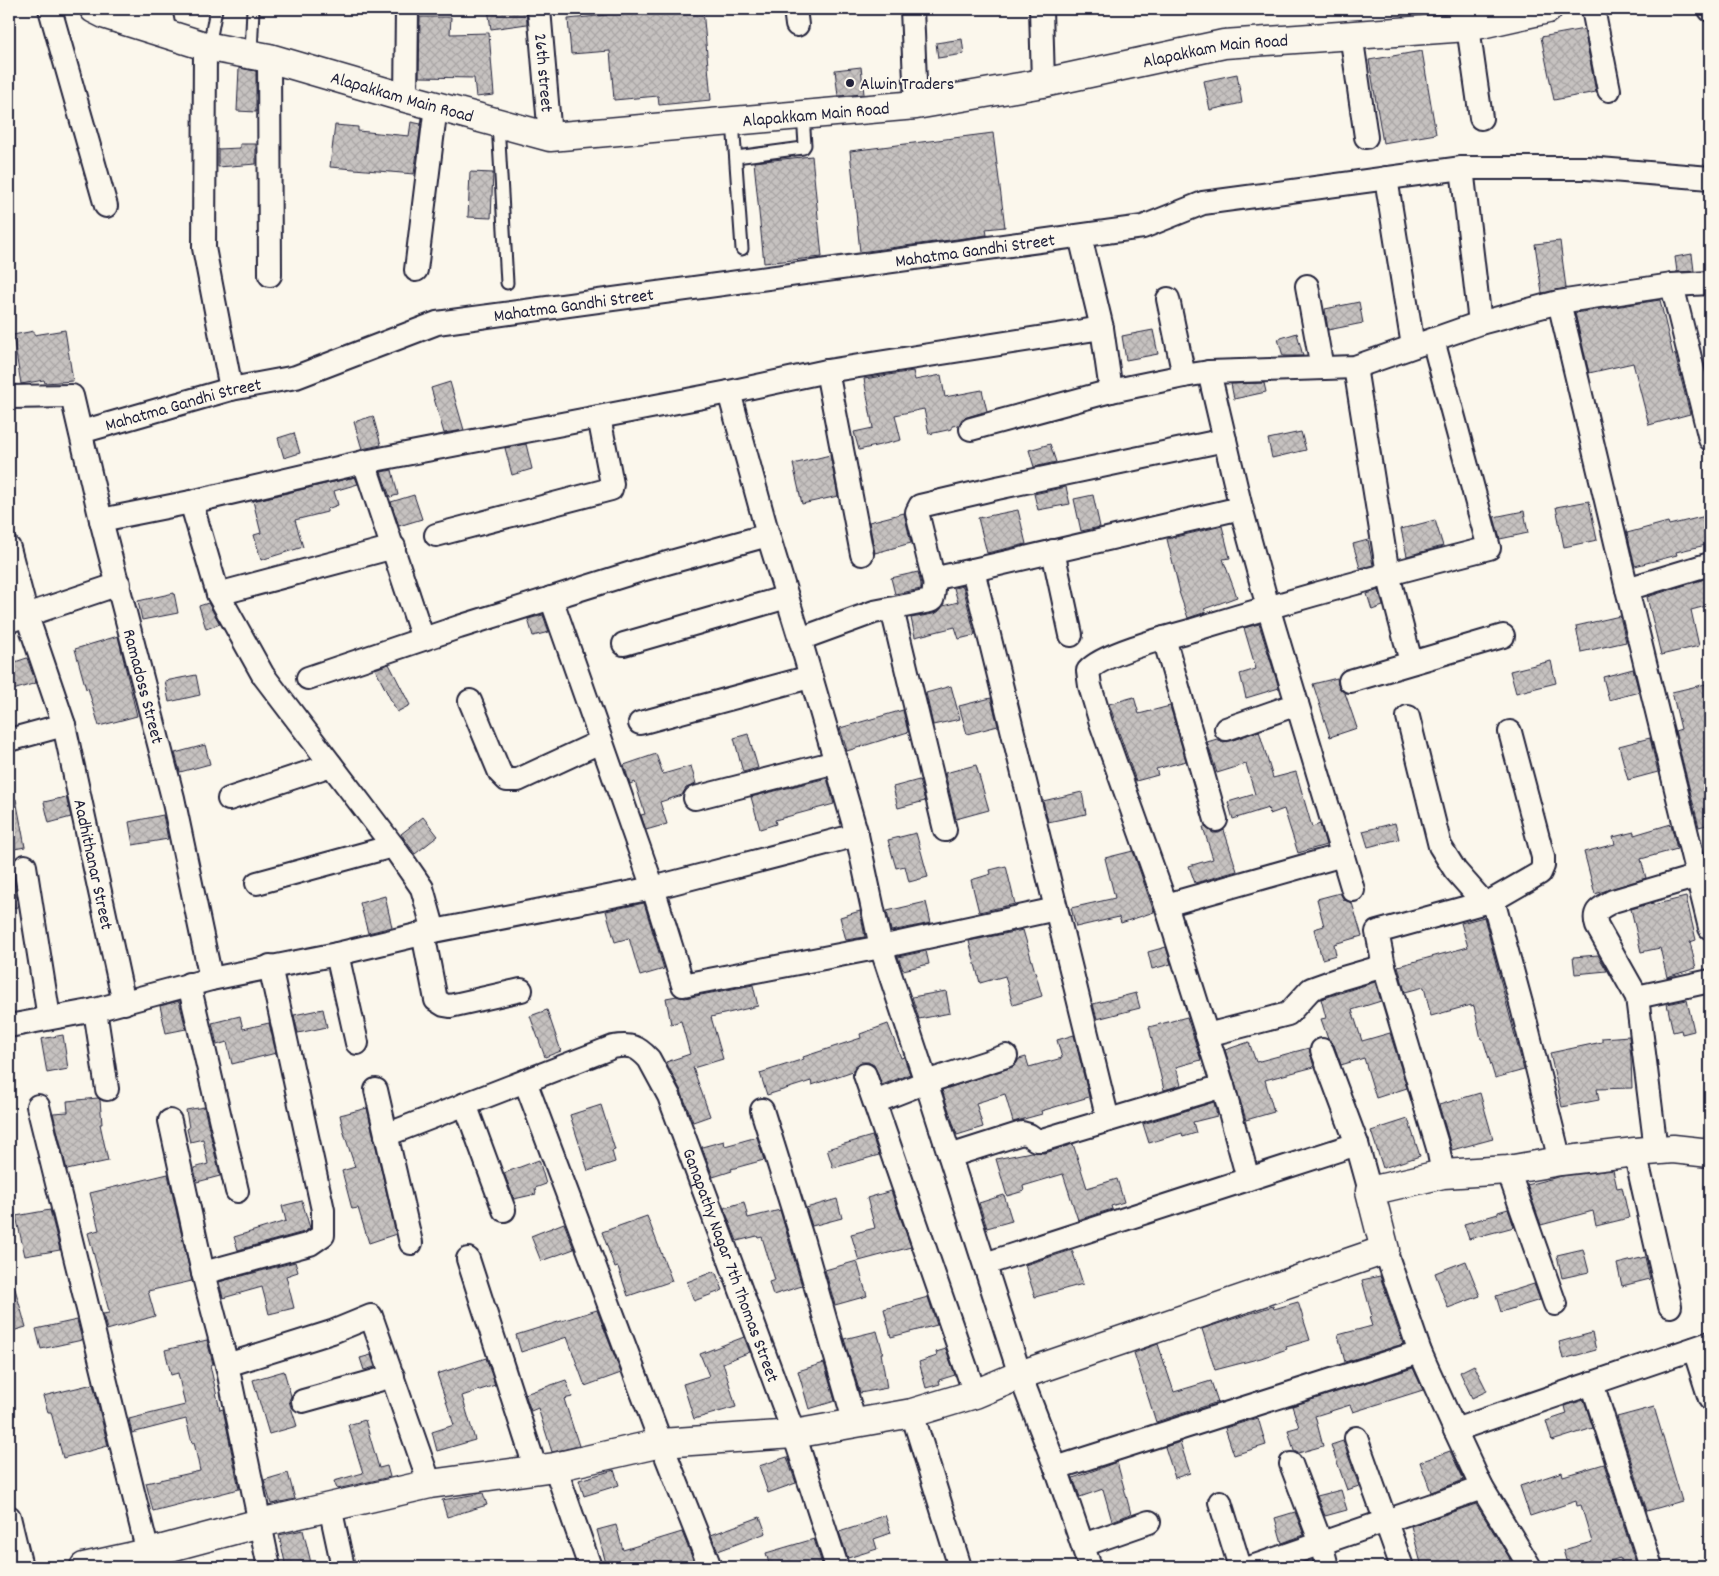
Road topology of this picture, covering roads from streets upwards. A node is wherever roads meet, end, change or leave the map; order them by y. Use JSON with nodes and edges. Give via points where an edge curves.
{"nodes":[{"id":1,"x":50,"y":9,"type":"edge"},
{"id":2,"x":94,"y":9,"type":"edge"},
{"id":3,"x":407,"y":9,"type":"edge"},
{"id":4,"x":539,"y":9,"type":"edge"},
{"id":5,"x":912,"y":9,"type":"edge"},
{"id":6,"x":1041,"y":9,"type":"edge"},
{"id":7,"x":1548,"y":9,"type":"edge"},
{"id":8,"x":1593,"y":9,"type":"edge"},
{"id":9,"x":162,"y":22,"type":"edge"},
{"id":10,"x":1468,"y":27,"type":"junction"},
{"id":11,"x":1351,"y":34,"type":"junction"},
{"id":12,"x":207,"y":46,"type":"junction"},
{"id":13,"x":260,"y":56,"type":"junction"},
{"id":14,"x":1042,"y":83,"type":"junction"},
{"id":15,"x":1609,"y":90,"type":"dead end"},
{"id":16,"x":406,"y":98,"type":"junction"},
{"id":17,"x":916,"y":105,"type":"junction"},
{"id":18,"x":436,"y":106,"type":"junction"},
{"id":19,"x":1481,"y":118,"type":"dead end"},
{"id":20,"x":550,"y":137,"type":"junction"},
{"id":21,"x":1366,"y":137,"type":"dead end"},
{"id":22,"x":1462,"y":168,"type":"junction"},
{"id":23,"x":1386,"y":178,"type":"junction"},
{"id":24,"x":1710,"y":178,"type":"edge"},
{"id":25,"x":106,"y":206,"type":"dead end"},
{"id":26,"x":1080,"y":236,"type":"junction"},
{"id":27,"x":416,"y":270,"type":"dead end"},
{"id":28,"x":270,"y":275,"type":"dead end"},
{"id":29,"x":1710,"y":283,"type":"edge"},
{"id":30,"x":1672,"y":285,"type":"junction"},
{"id":31,"x":1306,"y":286,"type":"dead end"},
{"id":32,"x":1168,"y":299,"type":"dead end"},
{"id":33,"x":1559,"y":302,"type":"junction"},
{"id":34,"x":1480,"y":323,"type":"junction"},
{"id":35,"x":1102,"y":328,"type":"junction"},
{"id":36,"x":1424,"y":343,"type":"junction"},
{"id":37,"x":1322,"y":368,"type":"junction"},
{"id":38,"x":1355,"y":368,"type":"junction"},
{"id":39,"x":827,"y":371,"type":"junction"},
{"id":40,"x":1209,"y":372,"type":"junction"},
{"id":41,"x":1184,"y":376,"type":"junction"},
{"id":42,"x":231,"y":389,"type":"junction"},
{"id":43,"x":1111,"y":391,"type":"junction"},
{"id":44,"x":729,"y":392,"type":"junction"},
{"id":45,"x":9,"y":397,"type":"edge"},
{"id":46,"x":599,"y":417,"type":"junction"},
{"id":47,"x":972,"y":429,"type":"dead end"},
{"id":48,"x":81,"y":432,"type":"junction"},
{"id":49,"x":1710,"y":439,"type":"edge"},
{"id":50,"x":1225,"y":440,"type":"junction"},
{"id":51,"x":364,"y":462,"type":"junction"},
{"id":52,"x":192,"y":502,"type":"junction"},
{"id":53,"x":1241,"y":508,"type":"junction"},
{"id":54,"x":101,"y":520,"type":"junction"},
{"id":55,"x":436,"y":535,"type":"dead end"},
{"id":56,"x":768,"y":535,"type":"junction"},
{"id":57,"x":394,"y":547,"type":"junction"},
{"id":58,"x":9,"y":548,"type":"edge"},
{"id":59,"x":1053,"y":551,"type":"junction"},
{"id":60,"x":862,"y":554,"type":"dead end"},
{"id":61,"x":1710,"y":564,"type":"edge"},
{"id":62,"x":973,"y":570,"type":"junction"},
{"id":63,"x":1388,"y":574,"type":"junction"},
{"id":64,"x":934,"y":581,"type":"junction"},
{"id":65,"x":119,"y":584,"type":"junction"},
{"id":66,"x":1627,"y":589,"type":"junction"},
{"id":67,"x":218,"y":594,"type":"junction"},
{"id":68,"x":551,"y":598,"type":"junction"},
{"id":69,"x":788,"y":598,"type":"junction"},
{"id":70,"x":1268,"y":607,"type":"junction"},
{"id":71,"x":892,"y":610,"type":"junction"},
{"id":72,"x":18,"y":619,"type":"edge"},
{"id":73,"x":1071,"y":635,"type":"dead end"},
{"id":74,"x":1503,"y":636,"type":"dead end"},
{"id":75,"x":1164,"y":638,"type":"junction"},
{"id":76,"x":423,"y":639,"type":"junction"},
{"id":77,"x":800,"y":639,"type":"junction"},
{"id":78,"x":624,"y":644,"type":"dead end"},
{"id":79,"x":1411,"y":662,"type":"junction"},
{"id":80,"x":810,"y":677,"type":"junction"},
{"id":81,"x":308,"y":678,"type":"dead end"},
{"id":82,"x":1350,"y":681,"type":"dead end"},
{"id":83,"x":470,"y":701,"type":"dead end"},
{"id":84,"x":1297,"y":704,"type":"junction"},
{"id":85,"x":1408,"y":717,"type":"dead end"},
{"id":86,"x":640,"y":722,"type":"dead end"},
{"id":87,"x":64,"y":725,"type":"junction"},
{"id":88,"x":1226,"y":729,"type":"dead end"},
{"id":89,"x":1510,"y":732,"type":"dead end"},
{"id":90,"x":9,"y":740,"type":"edge"},
{"id":91,"x":600,"y":742,"type":"junction"},
{"id":92,"x":836,"y":762,"type":"junction"},
{"id":93,"x":331,"y":765,"type":"junction"},
{"id":94,"x":695,"y":798,"type":"dead end"},
{"id":95,"x":229,"y":799,"type":"dead end"},
{"id":96,"x":1216,"y":820,"type":"dead end"},
{"id":97,"x":946,"y":830,"type":"dead end"},
{"id":98,"x":858,"y":835,"type":"junction"},
{"id":99,"x":393,"y":846,"type":"junction"},
{"id":100,"x":1343,"y":855,"type":"junction"},
{"id":101,"x":25,"y":866,"type":"dead end"},
{"id":102,"x":1698,"y":876,"type":"junction"},
{"id":103,"x":257,"y":883,"type":"dead end"},
{"id":104,"x":652,"y":888,"type":"junction"},
{"id":105,"x":1353,"y":890,"type":"dead end"},
{"id":106,"x":1489,"y":902,"type":"junction"},
{"id":107,"x":1166,"y":905,"type":"junction"},
{"id":108,"x":1056,"y":908,"type":"junction"},
{"id":109,"x":1710,"y":928,"type":"edge"},
{"id":110,"x":428,"y":932,"type":"junction"},
{"id":111,"x":881,"y":947,"type":"junction"},
{"id":112,"x":337,"y":954,"type":"junction"},
{"id":113,"x":270,"y":966,"type":"junction"},
{"id":114,"x":1384,"y":966,"type":"junction"},
{"id":115,"x":211,"y":978,"type":"junction"},
{"id":116,"x":1710,"y":981,"type":"edge"},
{"id":117,"x":189,"y":984,"type":"junction"},
{"id":118,"x":522,"y":990,"type":"dead end"},
{"id":119,"x":1636,"y":997,"type":"junction"},
{"id":120,"x":124,"y":1003,"type":"junction"},
{"id":121,"x":95,"y":1010,"type":"junction"},
{"id":122,"x":49,"y":1018,"type":"junction"},
{"id":123,"x":9,"y":1026,"type":"edge"},
{"id":124,"x":1207,"y":1035,"type":"junction"},
{"id":125,"x":357,"y":1044,"type":"dead end"},
{"id":126,"x":1322,"y":1050,"type":"dead end"},
{"id":127,"x":1006,"y":1056,"type":"dead end"},
{"id":128,"x":865,"y":1075,"type":"dead end"},
{"id":129,"x":525,"y":1081,"type":"junction"},
{"id":130,"x":926,"y":1082,"type":"junction"},
{"id":131,"x":1223,"y":1086,"type":"junction"},
{"id":132,"x":107,"y":1089,"type":"dead end"},
{"id":133,"x":376,"y":1090,"type":"dead end"},
{"id":134,"x":875,"y":1102,"type":"junction"},
{"id":135,"x":465,"y":1104,"type":"junction"},
{"id":136,"x":38,"y":1106,"type":"dead end"},
{"id":137,"x":762,"y":1110,"type":"dead end"},
{"id":138,"x":1108,"y":1120,"type":"junction"},
{"id":139,"x":170,"y":1121,"type":"dead end"},
{"id":140,"x":386,"y":1135,"type":"junction"},
{"id":141,"x":1357,"y":1144,"type":"junction"},
{"id":142,"x":1645,"y":1151,"type":"junction"},
{"id":143,"x":1710,"y":1153,"type":"edge"},
{"id":144,"x":950,"y":1156,"type":"junction"},
{"id":145,"x":1560,"y":1161,"type":"junction"},
{"id":146,"x":1508,"y":1170,"type":"junction"},
{"id":147,"x":1443,"y":1174,"type":"junction"},
{"id":148,"x":1248,"y":1179,"type":"junction"},
{"id":149,"x":237,"y":1191,"type":"dead end"},
{"id":150,"x":1370,"y":1192,"type":"junction"},
{"id":151,"x":504,"y":1210,"type":"dead end"},
{"id":152,"x":411,"y":1243,"type":"dead end"},
{"id":153,"x":1385,"y":1250,"type":"junction"},
{"id":154,"x":468,"y":1259,"type":"dead end"},
{"id":155,"x":985,"y":1264,"type":"junction"},
{"id":156,"x":203,"y":1273,"type":"junction"},
{"id":157,"x":1555,"y":1304,"type":"dead end"},
{"id":158,"x":1670,"y":1306,"type":"dead end"},
{"id":159,"x":1702,"y":1346,"type":"edge"},
{"id":160,"x":1420,"y":1352,"type":"junction"},
{"id":161,"x":227,"y":1365,"type":"junction"},
{"id":162,"x":1020,"y":1375,"type":"junction"},
{"id":163,"x":393,"y":1376,"type":"junction"},
{"id":164,"x":1592,"y":1383,"type":"junction"},
{"id":165,"x":975,"y":1394,"type":"junction"},
{"id":166,"x":1710,"y":1399,"type":"edge"},
{"id":167,"x":303,"y":1401,"type":"dead end"},
{"id":168,"x":912,"y":1413,"type":"junction"},
{"id":169,"x":855,"y":1424,"type":"junction"},
{"id":170,"x":1455,"y":1430,"type":"junction"},
{"id":171,"x":794,"y":1434,"type":"junction"},
{"id":172,"x":1356,"y":1438,"type":"dead end"},
{"id":173,"x":661,"y":1443,"type":"junction"},
{"id":174,"x":1291,"y":1464,"type":"dead end"},
{"id":175,"x":545,"y":1468,"type":"junction"},
{"id":176,"x":1056,"y":1468,"type":"junction"},
{"id":177,"x":430,"y":1484,"type":"junction"},
{"id":178,"x":1482,"y":1488,"type":"junction"},
{"id":179,"x":1220,"y":1502,"type":"dead end"},
{"id":180,"x":330,"y":1507,"type":"junction"},
{"id":181,"x":9,"y":1518,"type":"edge"},
{"id":182,"x":1385,"y":1521,"type":"junction"},
{"id":183,"x":1149,"y":1522,"type":"dead end"},
{"id":184,"x":260,"y":1523,"type":"junction"},
{"id":185,"x":1321,"y":1543,"type":"junction"},
{"id":186,"x":1083,"y":1545,"type":"junction"},
{"id":187,"x":148,"y":1553,"type":"junction"},
{"id":188,"x":21,"y":1567,"type":"edge"},
{"id":189,"x":84,"y":1567,"type":"edge"},
{"id":190,"x":269,"y":1567,"type":"edge"},
{"id":191,"x":342,"y":1567,"type":"edge"},
{"id":192,"x":590,"y":1567,"type":"edge"},
{"id":193,"x":710,"y":1567,"type":"edge"},
{"id":194,"x":837,"y":1567,"type":"edge"},
{"id":195,"x":960,"y":1567,"type":"edge"},
{"id":196,"x":1090,"y":1567,"type":"edge"},
{"id":197,"x":1240,"y":1567,"type":"edge"},
{"id":198,"x":1252,"y":1567,"type":"edge"},
{"id":199,"x":1327,"y":1567,"type":"edge"},
{"id":200,"x":1402,"y":1567,"type":"edge"},
{"id":201,"x":1530,"y":1567,"type":"edge"},
{"id":202,"x":1651,"y":1567,"type":"edge"}],
"edges":[{"from":1,"to":25,"type":"street"},
{"from":2,"to":9,"type":"street","name":"Alapakkam Main Road","via":[[106,15]]},
{"from":3,"to":16,"type":"street"},
{"from":4,"to":20,"type":"street","name":"26th street"},
{"from":5,"to":17,"type":"street"},
{"from":6,"to":14,"type":"street"},
{"from":7,"to":10,"type":"street","name":"Alapakkam Main Road"},
{"from":8,"to":15,"type":"street"},
{"from":9,"to":12,"type":"street","name":"Alapakkam Main Road"},
{"from":10,"to":11,"type":"street","name":"Alapakkam Main Road"},
{"from":10,"to":19,"type":"street"},
{"from":11,"to":14,"type":"street","name":"Alapakkam Main Road","via":[[1224,44]]},
{"from":11,"to":21,"type":"street"},
{"from":12,"to":13,"type":"street","name":"Alapakkam Main Road"},
{"from":12,"to":42,"type":"street","via":[[204,248]]},
{"from":13,"to":16,"type":"street","name":"Alapakkam Main Road"},
{"from":13,"to":28,"type":"street"},
{"from":14,"to":17,"type":"street","name":"Alapakkam Main Road"},
{"from":16,"to":18,"type":"street","name":"Alapakkam Main Road"},
{"from":17,"to":20,"type":"street","name":"Alapakkam Main Road"},
{"from":18,"to":20,"type":"street","name":"Alapakkam Main Road"},
{"from":18,"to":27,"type":"street"},
{"from":22,"to":23,"type":"street","name":"Mahatma Gandhi Street"},
{"from":22,"to":24,"type":"street","name":"Mahatma Gandhi Street","via":[[1587,168]]},
{"from":22,"to":34,"type":"street"},
{"from":23,"to":26,"type":"street","name":"Mahatma Gandhi Street","via":[[1203,203],[1143,227]]},
{"from":23,"to":36,"type":"street"},
{"from":26,"to":35,"type":"street"},
{"from":26,"to":42,"type":"street","name":"Mahatma Gandhi Street","via":[[437,323],[296,377]]},
{"from":29,"to":30,"type":"street"},
{"from":30,"to":33,"type":"street"},
{"from":30,"to":49,"type":"street"},
{"from":31,"to":37,"type":"street"},
{"from":32,"to":41,"type":"street"},
{"from":33,"to":34,"type":"street"},
{"from":33,"to":66,"type":"street"},
{"from":34,"to":36,"type":"street"},
{"from":35,"to":39,"type":"street"},
{"from":35,"to":43,"type":"street"},
{"from":36,"to":38,"type":"street"},
{"from":36,"to":63,"type":"street","via":[[1489,548]]},
{"from":37,"to":38,"type":"street"},
{"from":37,"to":40,"type":"street"},
{"from":38,"to":63,"type":"street"},
{"from":39,"to":44,"type":"street"},
{"from":39,"to":60,"type":"street"},
{"from":40,"to":41,"type":"street"},
{"from":40,"to":50,"type":"street"},
{"from":41,"to":43,"type":"street"},
{"from":42,"to":48,"type":"street","name":"Mahatma Gandhi Street"},
{"from":43,"to":47,"type":"street"},
{"from":44,"to":46,"type":"street"},
{"from":44,"to":56,"type":"street"},
{"from":45,"to":48,"type":"street","name":"Ramadoss Street","via":[[72,396]]},
{"from":46,"to":51,"type":"street"},
{"from":46,"to":55,"type":"street","via":[[611,489]]},
{"from":48,"to":54,"type":"street","name":"Ramadoss Street"},
{"from":50,"to":53,"type":"street"},
{"from":50,"to":64,"type":"street","via":[[920,506],[917,512]]},
{"from":51,"to":52,"type":"street"},
{"from":51,"to":57,"type":"street"},
{"from":52,"to":54,"type":"street"},
{"from":52,"to":67,"type":"street"},
{"from":53,"to":59,"type":"street"},
{"from":53,"to":70,"type":"street"},
{"from":54,"to":65,"type":"street","name":"Ramadoss Street"},
{"from":56,"to":68,"type":"street"},
{"from":56,"to":69,"type":"street"},
{"from":57,"to":67,"type":"street"},
{"from":57,"to":76,"type":"street"},
{"from":58,"to":72,"type":"street","name":"Aadhithanar Street"},
{"from":59,"to":62,"type":"street"},
{"from":59,"to":73,"type":"street"},
{"from":61,"to":66,"type":"street"},
{"from":62,"to":64,"type":"street","via":[[942,576]]},
{"from":62,"to":108,"type":"street"},
{"from":63,"to":70,"type":"street"},
{"from":63,"to":79,"type":"street"},
{"from":64,"to":71,"type":"street","via":[[932,600]]},
{"from":65,"to":72,"type":"street"},
{"from":65,"to":115,"type":"street","name":"Ramadoss Street","via":[[173,798]]},
{"from":66,"to":102,"type":"street"},
{"from":67,"to":93,"type":"street","via":[[263,675]]},
{"from":68,"to":76,"type":"street"},
{"from":68,"to":91,"type":"street"},
{"from":69,"to":77,"type":"street"},
{"from":69,"to":78,"type":"street"},
{"from":70,"to":75,"type":"street"},
{"from":70,"to":84,"type":"street"},
{"from":71,"to":77,"type":"street","via":[[874,612]]},
{"from":71,"to":97,"type":"street"},
{"from":72,"to":87,"type":"street","name":"Aadhithanar Street"},
{"from":74,"to":79,"type":"street"},
{"from":75,"to":96,"type":"street"},
{"from":75,"to":107,"type":"street","via":[[1096,664],[1088,671],[1088,678]]},
{"from":76,"to":81,"type":"street"},
{"from":77,"to":80,"type":"street"},
{"from":79,"to":82,"type":"street"},
{"from":80,"to":86,"type":"street"},
{"from":80,"to":92,"type":"street"},
{"from":83,"to":91,"type":"street","via":[[500,773],[507,780],[518,780]]},
{"from":84,"to":88,"type":"street"},
{"from":84,"to":100,"type":"street"},
{"from":85,"to":106,"type":"street","via":[[1440,846],[1455,870]]},
{"from":87,"to":90,"type":"street"},
{"from":87,"to":120,"type":"street","name":"Aadhithanar Street"},
{"from":89,"to":106,"type":"street","via":[[1543,866],[1540,873]]},
{"from":91,"to":104,"type":"street"},
{"from":92,"to":94,"type":"street"},
{"from":92,"to":98,"type":"street"},
{"from":93,"to":95,"type":"street"},
{"from":93,"to":99,"type":"street"},
{"from":98,"to":104,"type":"street"},
{"from":98,"to":111,"type":"street"},
{"from":99,"to":103,"type":"street"},
{"from":99,"to":110,"type":"street","via":[[422,888]]},
{"from":100,"to":105,"type":"street"},
{"from":100,"to":107,"type":"street"},
{"from":101,"to":122,"type":"street"},
{"from":102,"to":109,"type":"street"},
{"from":102,"to":119,"type":"street","via":[[1612,902],[1596,913],[1597,926]]},
{"from":104,"to":110,"type":"street"},
{"from":104,"to":111,"type":"street","via":[[684,985]]},
{"from":106,"to":114,"type":"street","via":[[1377,932]]},
{"from":106,"to":145,"type":"street","via":[[1522,1007]]},
{"from":107,"to":124,"type":"street"},
{"from":108,"to":111,"type":"street"},
{"from":108,"to":138,"type":"street"},
{"from":110,"to":112,"type":"street"},
{"from":110,"to":118,"type":"street","via":[[436,1000],[439,1002],[450,1006]]},
{"from":111,"to":130,"type":"street"},
{"from":112,"to":113,"type":"street"},
{"from":112,"to":125,"type":"street"},
{"from":113,"to":115,"type":"street"},
{"from":113,"to":156,"type":"street","via":[[323,1210],[323,1235],[310,1244]]},
{"from":114,"to":124,"type":"street","via":[[1311,989],[1288,1014]]},
{"from":114,"to":147,"type":"street"},
{"from":115,"to":117,"type":"street"},
{"from":116,"to":119,"type":"street"},
{"from":117,"to":120,"type":"street"},
{"from":117,"to":149,"type":"street"},
{"from":119,"to":142,"type":"street"},
{"from":120,"to":121,"type":"street"},
{"from":121,"to":122,"type":"street"},
{"from":121,"to":132,"type":"street"},
{"from":122,"to":123,"type":"street"},
{"from":124,"to":131,"type":"street"},
{"from":126,"to":141,"type":"street"},
{"from":127,"to":130,"type":"street"},
{"from":128,"to":134,"type":"street"},
{"from":129,"to":135,"type":"street","name":"Ganapathy Nagar 7th Thomas Street"},
{"from":129,"to":171,"type":"street","name":"Ganapathy Nagar 7th Thomas Street","via":[[623,1045],[636,1047],[649,1058],[669,1096]]},
{"from":129,"to":173,"type":"street"},
{"from":130,"to":134,"type":"street"},
{"from":130,"to":144,"type":"street"},
{"from":131,"to":138,"type":"street"},
{"from":131,"to":148,"type":"street"},
{"from":133,"to":140,"type":"street"},
{"from":134,"to":165,"type":"street"},
{"from":135,"to":140,"type":"street","name":"Ganapathy Nagar 7th Thomas Street"},
{"from":135,"to":151,"type":"street"},
{"from":136,"to":187,"type":"street"},
{"from":137,"to":169,"type":"street"},
{"from":138,"to":144,"type":"street","via":[[1042,1140],[1022,1133]]},
{"from":139,"to":156,"type":"street"},
{"from":140,"to":152,"type":"street"},
{"from":141,"to":148,"type":"street"},
{"from":141,"to":150,"type":"street"},
{"from":142,"to":143,"type":"street","via":[[1673,1149]]},
{"from":142,"to":145,"type":"street"},
{"from":142,"to":158,"type":"street"},
{"from":144,"to":155,"type":"street"},
{"from":145,"to":146,"type":"street"},
{"from":146,"to":147,"type":"street"},
{"from":146,"to":157,"type":"street"},
{"from":147,"to":150,"type":"street"},
{"from":148,"to":155,"type":"street"},
{"from":150,"to":153,"type":"street"},
{"from":153,"to":160,"type":"street"},
{"from":153,"to":162,"type":"street"},
{"from":154,"to":175,"type":"street"},
{"from":155,"to":162,"type":"street"},
{"from":156,"to":161,"type":"street"},
{"from":159,"to":164,"type":"street"},
{"from":159,"to":166,"type":"street"},
{"from":160,"to":170,"type":"street"},
{"from":160,"to":176,"type":"street"},
{"from":161,"to":163,"type":"street","via":[[332,1332],[371,1316]]},
{"from":161,"to":184,"type":"street"},
{"from":162,"to":165,"type":"street"},
{"from":162,"to":176,"type":"street"},
{"from":163,"to":167,"type":"street"},
{"from":163,"to":177,"type":"street"},
{"from":164,"to":170,"type":"street"},
{"from":164,"to":202,"type":"street"},
{"from":165,"to":168,"type":"street"},
{"from":168,"to":169,"type":"street"},
{"from":168,"to":195,"type":"street"},
{"from":169,"to":171,"type":"street"},
{"from":170,"to":178,"type":"street"},
{"from":171,"to":173,"type":"street"},
{"from":171,"to":194,"type":"street","name":"Ganapathy Nagar 7th Thomas Street"},
{"from":172,"to":182,"type":"street"},
{"from":173,"to":175,"type":"street"},
{"from":173,"to":193,"type":"street"},
{"from":174,"to":185,"type":"street"},
{"from":175,"to":177,"type":"street"},
{"from":175,"to":192,"type":"street"},
{"from":176,"to":186,"type":"street"},
{"from":177,"to":180,"type":"street"},
{"from":178,"to":182,"type":"street"},
{"from":178,"to":201,"type":"street"},
{"from":179,"to":197,"type":"street"},
{"from":180,"to":184,"type":"street"},
{"from":180,"to":191,"type":"street"},
{"from":181,"to":188,"type":"street"},
{"from":182,"to":185,"type":"street"},
{"from":182,"to":200,"type":"street"},
{"from":183,"to":186,"type":"street"},
{"from":184,"to":187,"type":"street"},
{"from":184,"to":190,"type":"street"},
{"from":185,"to":198,"type":"street"},
{"from":185,"to":199,"type":"street"},
{"from":186,"to":196,"type":"street"},
{"from":187,"to":189,"type":"street"}]}
